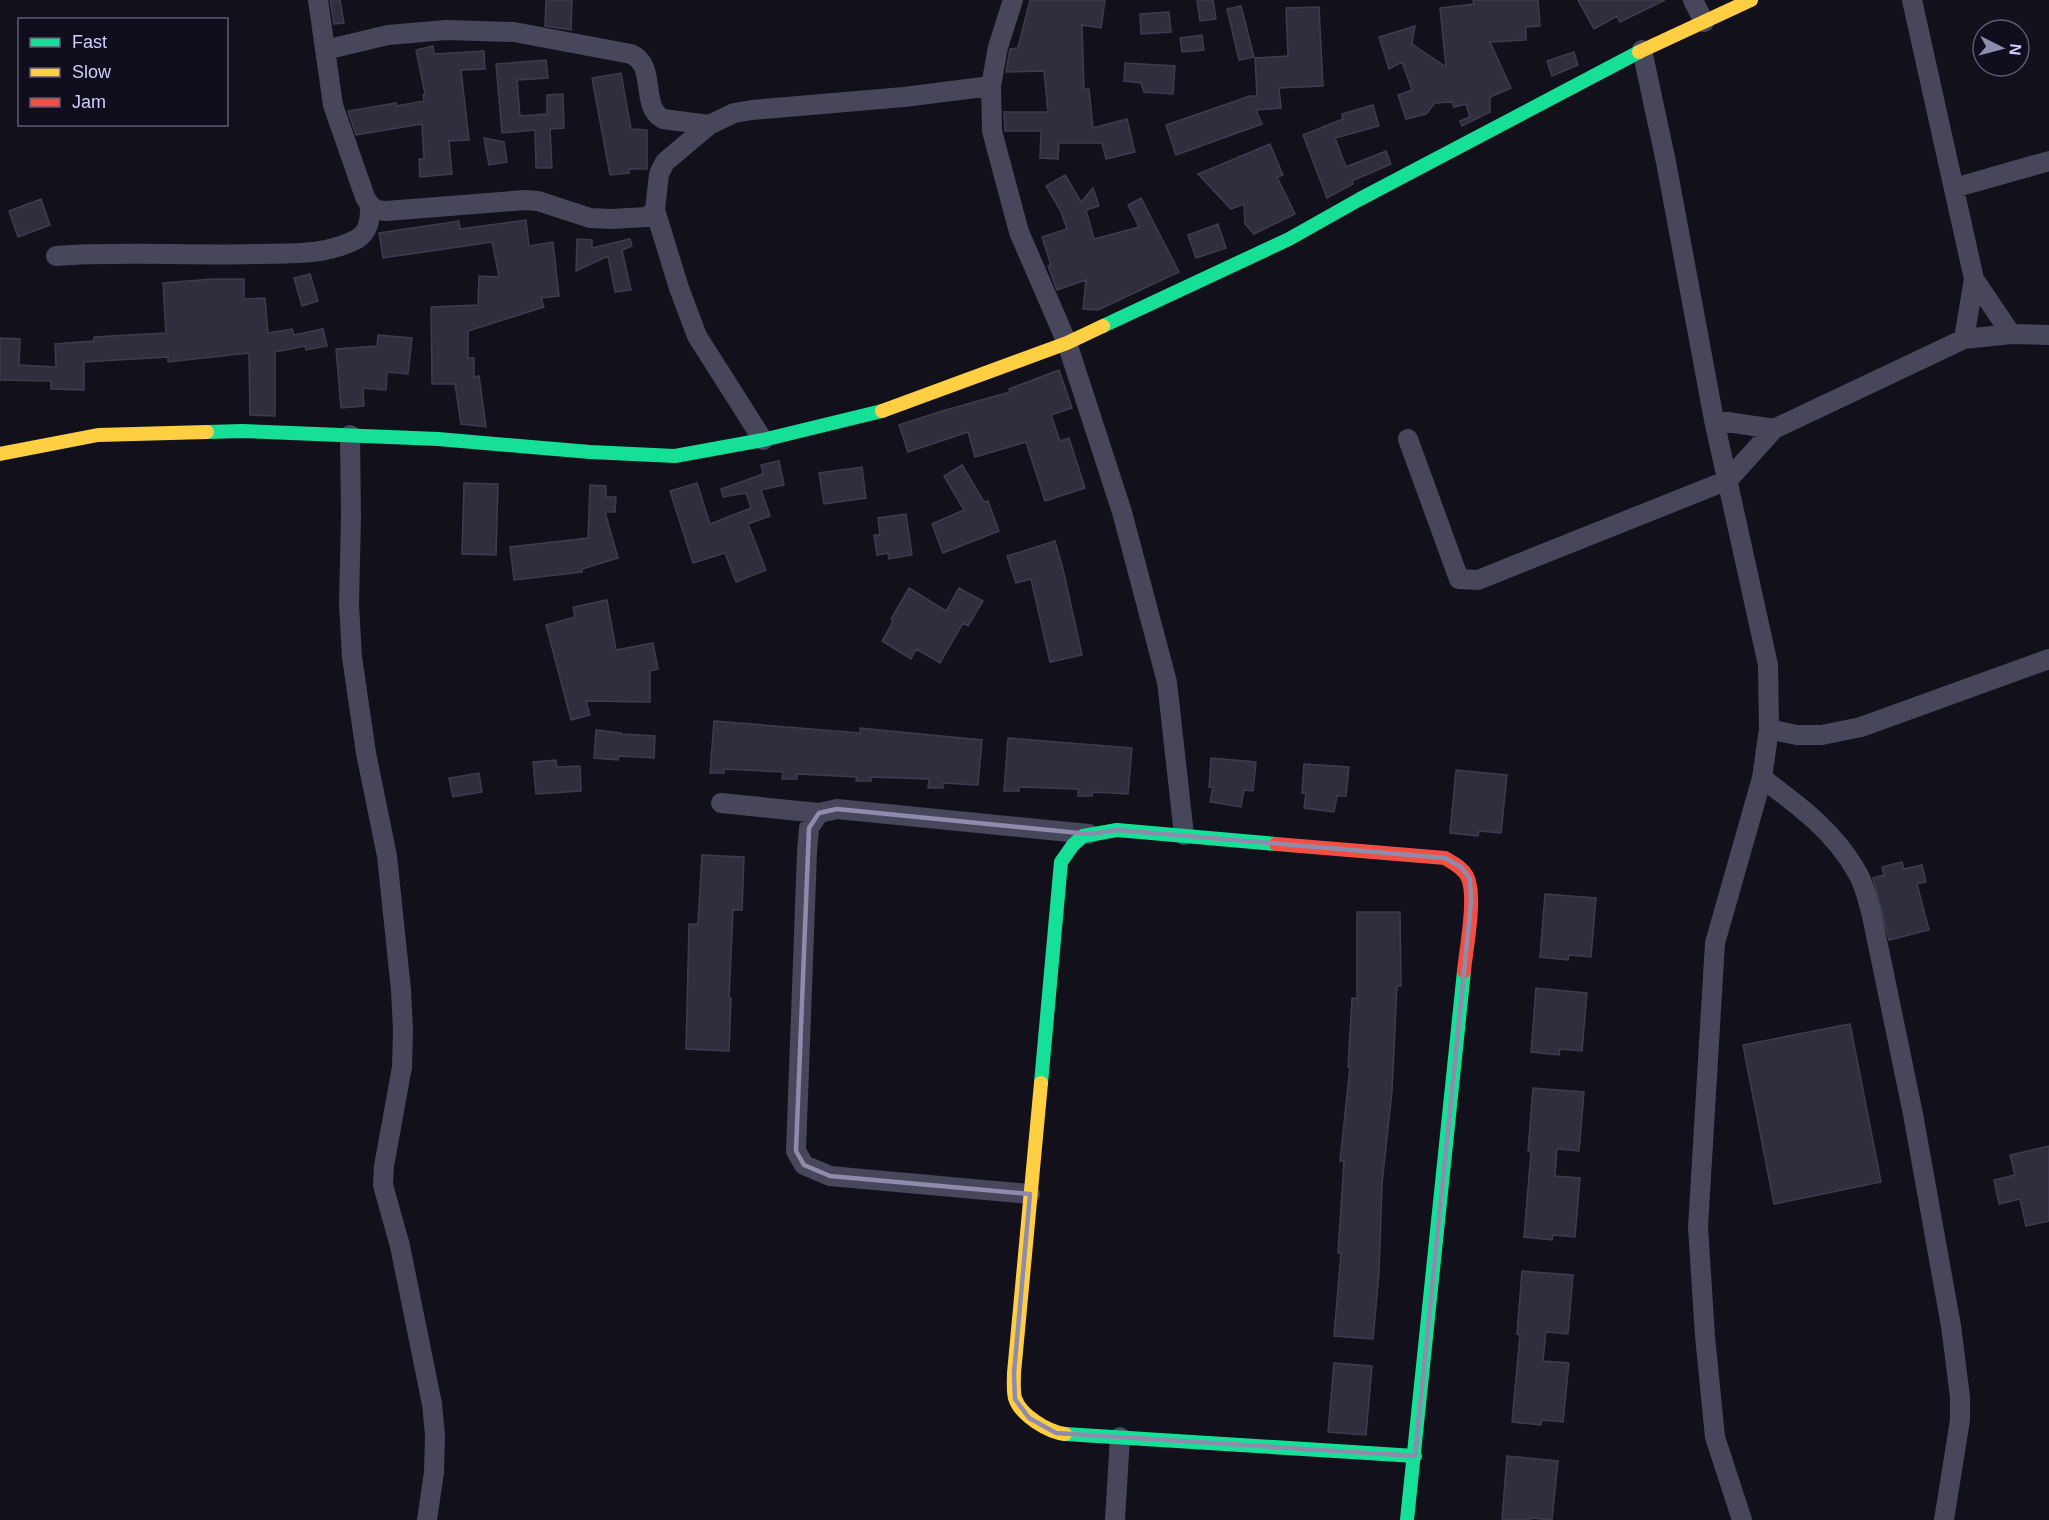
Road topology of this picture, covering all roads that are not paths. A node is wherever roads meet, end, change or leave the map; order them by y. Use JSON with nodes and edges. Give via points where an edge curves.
{"nodes":[{"id":1,"x":318,"y":0,"type":"edge"},
{"id":2,"x":1013,"y":0,"type":"edge"},
{"id":3,"x":1693,"y":0,"type":"edge"},
{"id":4,"x":1751,"y":0,"type":"edge"},
{"id":5,"x":1912,"y":0,"type":"edge"},
{"id":6,"x":1704,"y":22,"type":"junction"},
{"id":7,"x":325,"y":50,"type":"junction"},
{"id":8,"x":1642,"y":50,"type":"junction"},
{"id":9,"x":991,"y":86,"type":"junction"},
{"id":10,"x":709,"y":125,"type":"junction"},
{"id":11,"x":2049,"y":161,"type":"edge"},
{"id":12,"x":1954,"y":188,"type":"junction"},
{"id":13,"x":370,"y":207,"type":"junction"},
{"id":14,"x":655,"y":210,"type":"junction"},
{"id":15,"x":56,"y":256,"type":"dead end"},
{"id":16,"x":1974,"y":279,"type":"junction"},
{"id":17,"x":2011,"y":334,"type":"junction"},
{"id":18,"x":2049,"y":335,"type":"edge"},
{"id":19,"x":1964,"y":339,"type":"junction"},
{"id":20,"x":1066,"y":343,"type":"junction"},
{"id":21,"x":1714,"y":420,"type":"junction"},
{"id":22,"x":1774,"y":429,"type":"junction"},
{"id":23,"x":350,"y":435,"type":"junction"},
{"id":24,"x":1408,"y":439,"type":"dead end"},
{"id":25,"x":763,"y":440,"type":"junction"},
{"id":26,"x":0,"y":454,"type":"edge"},
{"id":27,"x":1728,"y":480,"type":"junction"},
{"id":28,"x":2049,"y":658,"type":"edge"},
{"id":29,"x":1769,"y":729,"type":"junction"},
{"id":30,"x":1762,"y":778,"type":"junction"},
{"id":31,"x":721,"y":803,"type":"dead end"},
{"id":32,"x":819,"y":813,"type":"junction"},
{"id":33,"x":1089,"y":834,"type":"junction"},
{"id":34,"x":1184,"y":835,"type":"junction"},
{"id":35,"x":1030,"y":1194,"type":"junction"},
{"id":36,"x":1120,"y":1437,"type":"junction"},
{"id":37,"x":1415,"y":1456,"type":"junction"},
{"id":38,"x":427,"y":1520,"type":"edge"},
{"id":39,"x":1115,"y":1520,"type":"edge"},
{"id":40,"x":1407,"y":1520,"type":"edge"},
{"id":41,"x":1742,"y":1520,"type":"edge"},
{"id":42,"x":1944,"y":1520,"type":"edge"}],
"edges":[{"from":1,"to":7,"type":"street"},
{"from":2,"to":9,"type":"street"},
{"from":3,"to":6,"type":"street"},
{"from":4,"to":6,"type":"street"},
{"from":5,"to":12,"type":"street"},
{"from":6,"to":8,"type":"street"},
{"from":7,"to":10,"type":"street","via":[[388,35],[446,30],[514,32],[632,54],[646,71],[652,105],[659,117]]},
{"from":7,"to":13,"type":"street","via":[[333,105]]},
{"from":8,"to":20,"type":"street","via":[[1289,239]]},
{"from":8,"to":21,"type":"street"},
{"from":9,"to":10,"type":"street","via":[[752,110],[734,113]]},
{"from":9,"to":20,"type":"street","via":[[992,131],[1018,232]]},
{"from":10,"to":14,"type":"street","via":[[665,162],[659,174]]},
{"from":11,"to":12,"type":"street"},
{"from":12,"to":16,"type":"street"},
{"from":13,"to":14,"type":"street","via":[[386,211],[525,200],[590,218],[611,219],[647,217]]},
{"from":13,"to":15,"type":"street","via":[[369,224],[359,238],[306,253]]},
{"from":14,"to":25,"type":"street","via":[[697,336]]},
{"from":16,"to":17,"type":"street"},
{"from":16,"to":19,"type":"street"},
{"from":17,"to":18,"type":"street"},
{"from":17,"to":19,"type":"street"},
{"from":19,"to":22,"type":"street"},
{"from":20,"to":25,"type":"street","via":[[880,411]]},
{"from":20,"to":34,"type":"street","via":[[1122,512],[1167,682]]},
{"from":21,"to":22,"type":"street"},
{"from":21,"to":27,"type":"street"},
{"from":22,"to":27,"type":"street"},
{"from":23,"to":25,"type":"street","via":[[675,456]]},
{"from":23,"to":26,"type":"street","via":[[242,431],[98,435]]},
{"from":23,"to":38,"type":"street","via":[[352,657],[387,856],[403,1030],[402,1067],[383,1185],[400,1246],[432,1404],[434,1472]]},
{"from":24,"to":27,"type":"street","via":[[1459,579],[1478,580]]},
{"from":27,"to":29,"type":"street","via":[[1768,665]]},
{"from":28,"to":29,"type":"street","via":[[1861,727],[1822,735]]},
{"from":29,"to":30,"type":"street"},
{"from":30,"to":41,"type":"street","via":[[1715,943],[1698,1227],[1715,1437]]},
{"from":30,"to":42,"type":"street","via":[[1829,832],[1857,871],[1872,916],[1913,1114],[1960,1397]]},
{"from":31,"to":32,"type":"street"},
{"from":32,"to":33,"type":"street","via":[[837,809]]},
{"from":32,"to":35,"type":"street","via":[[810,828],[807,852],[796,1151],[804,1165],[830,1176]]},
{"from":33,"to":34,"type":"street","via":[[1117,830]]},
{"from":33,"to":35,"type":"street","via":[[1073,842],[1061,862]]},
{"from":34,"to":37,"type":"street","via":[[1445,858],[1461,867],[1470,879],[1470,915]]},
{"from":35,"to":36,"type":"street","via":[[1015,1399],[1029,1418],[1056,1433]]},
{"from":36,"to":37,"type":"street"},
{"from":36,"to":39,"type":"street"},
{"from":37,"to":40,"type":"street"}]}
